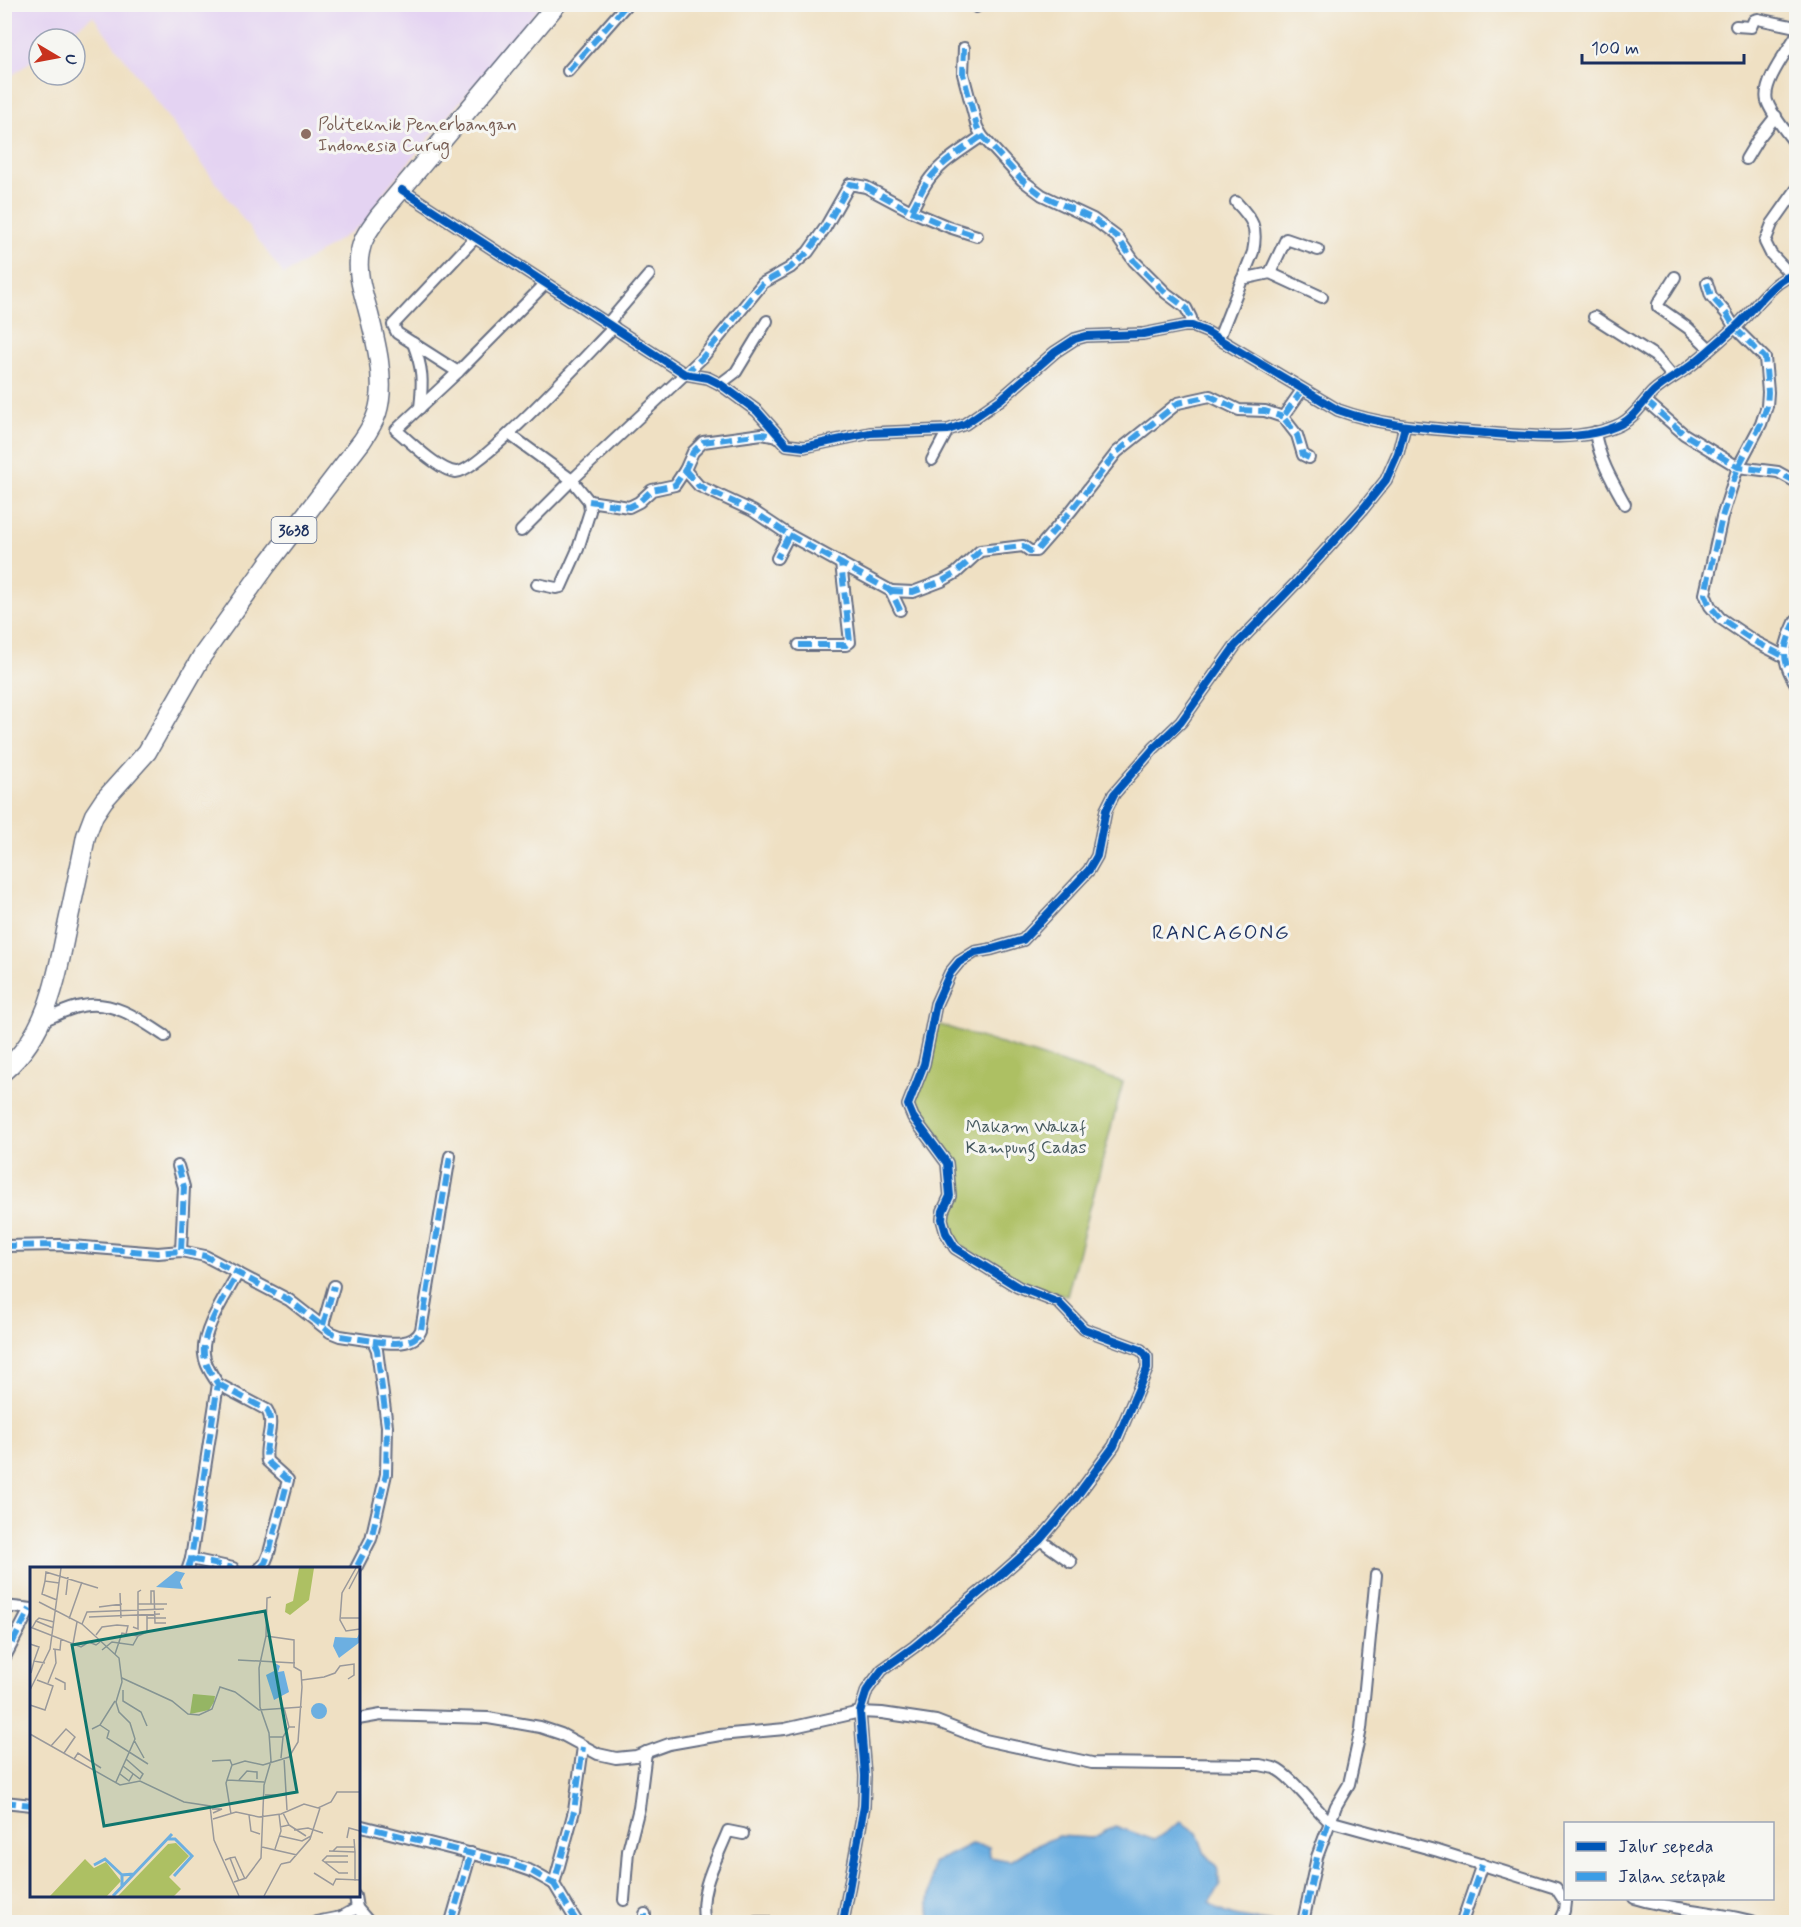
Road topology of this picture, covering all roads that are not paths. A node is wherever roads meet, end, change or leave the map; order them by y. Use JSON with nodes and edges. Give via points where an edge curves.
{"nodes":[{"id":1,"x":557,"y":4,"type":"edge"},
{"id":2,"x":627,"y":4,"type":"edge"},
{"id":3,"x":1736,"y":26,"type":"dead end"},
{"id":4,"x":1797,"y":27,"type":"edge"},
{"id":5,"x":1797,"y":36,"type":"edge"},
{"id":6,"x":964,"y":48,"type":"dead end"},
{"id":7,"x":568,"y":71,"type":"dead end"},
{"id":8,"x":1776,"y":116,"type":"junction"},
{"id":9,"x":982,"y":136,"type":"junction"},
{"id":10,"x":1797,"y":145,"type":"edge"},
{"id":11,"x":1746,"y":159,"type":"dead end"},
{"id":12,"x":402,"y":190,"type":"junction"},
{"id":13,"x":1797,"y":190,"type":"edge"},
{"id":14,"x":1236,"y":202,"type":"dead end"},
{"id":15,"x":911,"y":211,"type":"junction"},
{"id":16,"x":977,"y":236,"type":"dead end"},
{"id":17,"x":475,"y":238,"type":"junction"},
{"id":18,"x":1318,"y":250,"type":"dead end"},
{"id":19,"x":1270,"y":273,"type":"junction"},
{"id":20,"x":649,"y":275,"type":"dead end"},
{"id":21,"x":1794,"y":275,"type":"edge"},
{"id":22,"x":1675,"y":277,"type":"dead end"},
{"id":23,"x":1242,"y":279,"type":"junction"},
{"id":24,"x":1707,"y":283,"type":"dead end"},
{"id":25,"x":545,"y":284,"type":"junction"},
{"id":26,"x":1322,"y":297,"type":"dead end"},
{"id":27,"x":1594,"y":317,"type":"dead end"},
{"id":28,"x":767,"y":321,"type":"dead end"},
{"id":29,"x":611,"y":325,"type":"junction"},
{"id":30,"x":1192,"y":326,"type":"junction"},
{"id":31,"x":1735,"y":328,"type":"junction"},
{"id":32,"x":1219,"y":338,"type":"junction"},
{"id":33,"x":413,"y":343,"type":"junction"},
{"id":34,"x":1710,"y":348,"type":"junction"},
{"id":35,"x":458,"y":372,"type":"junction"},
{"id":36,"x":684,"y":374,"type":"junction"},
{"id":37,"x":1673,"y":377,"type":"junction"},
{"id":38,"x":720,"y":384,"type":"junction"},
{"id":39,"x":1302,"y":390,"type":"junction"},
{"id":40,"x":1646,"y":401,"type":"junction"},
{"id":41,"x":420,"y":408,"type":"junction"},
{"id":42,"x":1283,"y":417,"type":"junction"},
{"id":43,"x":1406,"y":426,"type":"junction"},
{"id":44,"x":948,"y":430,"type":"junction"},
{"id":45,"x":1595,"y":432,"type":"junction"},
{"id":46,"x":509,"y":434,"type":"junction"},
{"id":47,"x":778,"y":437,"type":"junction"},
{"id":48,"x":1309,"y":458,"type":"dead end"},
{"id":49,"x":932,"y":460,"type":"dead end"},
{"id":50,"x":1738,"y":467,"type":"junction"},
{"id":51,"x":686,"y":470,"type":"junction"},
{"id":52,"x":572,"y":480,"type":"junction"},
{"id":53,"x":1797,"y":482,"type":"edge"},
{"id":54,"x":589,"y":501,"type":"junction"},
{"id":55,"x":1625,"y":504,"type":"dead end"},
{"id":56,"x":521,"y":531,"type":"dead end"},
{"id":57,"x":789,"y":535,"type":"junction"},
{"id":58,"x":777,"y":558,"type":"dead end"},
{"id":59,"x":841,"y":563,"type":"junction"},
{"id":60,"x":537,"y":584,"type":"dead end"},
{"id":61,"x":891,"y":591,"type":"junction"},
{"id":62,"x":900,"y":610,"type":"dead end"},
{"id":63,"x":1797,"y":620,"type":"edge"},
{"id":64,"x":799,"y":645,"type":"dead end"},
{"id":65,"x":1784,"y":656,"type":"junction"},
{"id":66,"x":1797,"y":684,"type":"edge"},
{"id":67,"x":42,"y":1021,"type":"junction"},
{"id":68,"x":165,"y":1036,"type":"dead end"},
{"id":69,"x":4,"y":1071,"type":"edge"},
{"id":70,"x":450,"y":1156,"type":"dead end"},
{"id":71,"x":178,"y":1166,"type":"dead end"},
{"id":72,"x":4,"y":1246,"type":"edge"},
{"id":73,"x":181,"y":1251,"type":"junction"},
{"id":74,"x":238,"y":1273,"type":"junction"},
{"id":75,"x":334,"y":1286,"type":"dead end"},
{"id":76,"x":323,"y":1325,"type":"junction"},
{"id":77,"x":373,"y":1341,"type":"junction"},
{"id":78,"x":218,"y":1384,"type":"junction"},
{"id":79,"x":1040,"y":1539,"type":"junction"},
{"id":80,"x":1071,"y":1562,"type":"dead end"},
{"id":81,"x":189,"y":1564,"type":"edge"},
{"id":82,"x":215,"y":1567,"type":"edge"},
{"id":83,"x":262,"y":1567,"type":"edge"},
{"id":84,"x":357,"y":1567,"type":"edge"},
{"id":85,"x":1376,"y":1575,"type":"dead end"},
{"id":86,"x":4,"y":1606,"type":"edge"},
{"id":87,"x":30,"y":1609,"type":"edge"},
{"id":88,"x":30,"y":1611,"type":"edge"},
{"id":89,"x":4,"y":1659,"type":"edge"},
{"id":90,"x":860,"y":1712,"type":"junction"},
{"id":91,"x":360,"y":1719,"type":"edge"},
{"id":92,"x":583,"y":1747,"type":"junction"},
{"id":93,"x":646,"y":1752,"type":"junction"},
{"id":94,"x":4,"y":1802,"type":"edge"},
{"id":95,"x":30,"y":1805,"type":"edge"},
{"id":96,"x":1329,"y":1821,"type":"junction"},
{"id":97,"x":360,"y":1825,"type":"edge"},
{"id":98,"x":743,"y":1834,"type":"dead end"},
{"id":99,"x":471,"y":1853,"type":"junction"},
{"id":100,"x":1482,"y":1864,"type":"junction"},
{"id":101,"x":554,"y":1884,"type":"junction"},
{"id":102,"x":1564,"y":1893,"type":"edge"},
{"id":103,"x":355,"y":1897,"type":"edge"},
{"id":104,"x":624,"y":1900,"type":"dead end"},
{"id":105,"x":1565,"y":1900,"type":"edge"},
{"id":106,"x":1638,"y":1900,"type":"edge"},
{"id":107,"x":357,"y":1908,"type":"junction"},
{"id":108,"x":316,"y":1923,"type":"edge"},
{"id":109,"x":369,"y":1923,"type":"edge"},
{"id":110,"x":451,"y":1923,"type":"edge"},
{"id":111,"x":577,"y":1923,"type":"edge"},
{"id":112,"x":705,"y":1923,"type":"edge"},
{"id":113,"x":756,"y":1923,"type":"edge"},
{"id":114,"x":766,"y":1923,"type":"edge"},
{"id":115,"x":843,"y":1923,"type":"edge"},
{"id":116,"x":1303,"y":1923,"type":"edge"},
{"id":117,"x":1461,"y":1923,"type":"edge"},
{"id":118,"x":1559,"y":1923,"type":"edge"},
{"id":119,"x":1754,"y":1923,"type":"edge"}],
"edges":[{"from":1,"to":12,"type":"main road","number":"3638"},
{"from":2,"to":7,"type":"street"},
{"from":3,"to":4,"type":"street","via":[[1749,28],[1758,19]]},
{"from":5,"to":8,"type":"street","via":[[1767,88],[1767,101]]},
{"from":6,"to":9,"type":"street","via":[[963,74]]},
{"from":8,"to":10,"type":"street"},
{"from":8,"to":11,"type":"street"},
{"from":9,"to":15,"type":"street","via":[[939,168]]},
{"from":9,"to":30,"type":"street","via":[[1042,195],[1093,219],[1117,237],[1134,261],[1186,308]]},
{"from":12,"to":17,"type":"street"},
{"from":12,"to":67,"type":"main road","number":"3638","via":[[368,231],[359,255],[379,370],[380,399],[372,424],[202,656],[147,752],[94,814],[56,979]]},
{"from":13,"to":21,"type":"street","via":[[1772,224],[1766,242],[1772,254]]},
{"from":14,"to":23,"type":"street","via":[[1256,232]]},
{"from":15,"to":16,"type":"street"},
{"from":15,"to":36,"type":"street","via":[[866,187],[850,184],[808,252],[763,283],[702,358]]},
{"from":17,"to":25,"type":"street"},
{"from":17,"to":33,"type":"street","via":[[393,325],[397,333]]},
{"from":18,"to":19,"type":"street","via":[[1286,239]]},
{"from":19,"to":23,"type":"street"},
{"from":19,"to":26,"type":"street"},
{"from":20,"to":29,"type":"street"},
{"from":21,"to":31,"type":"street","via":[[1770,290]]},
{"from":22,"to":34,"type":"street","via":[[1658,307]]},
{"from":23,"to":32,"type":"street"},
{"from":24,"to":31,"type":"street","via":[[1711,296]]},
{"from":25,"to":29,"type":"street"},
{"from":25,"to":35,"type":"street"},
{"from":27,"to":37,"type":"street","via":[[1655,356]]},
{"from":28,"to":38,"type":"street","via":[[736,372]]},
{"from":29,"to":36,"type":"street"},
{"from":29,"to":46,"type":"street"},
{"from":30,"to":32,"type":"street"},
{"from":30,"to":44,"type":"street","via":[[1075,339],[983,412]]},
{"from":31,"to":34,"type":"street"},
{"from":31,"to":50,"type":"street","via":[[1765,358],[1768,381],[1764,416]]},
{"from":32,"to":39,"type":"street"},
{"from":33,"to":35,"type":"street"},
{"from":33,"to":41,"type":"street","via":[[421,365]]},
{"from":34,"to":37,"type":"street"},
{"from":35,"to":41,"type":"street"},
{"from":36,"to":38,"type":"street"},
{"from":36,"to":52,"type":"street"},
{"from":37,"to":40,"type":"street"},
{"from":38,"to":47,"type":"street","via":[[758,411]]},
{"from":39,"to":42,"type":"street"},
{"from":39,"to":43,"type":"street","via":[[1338,410],[1379,423]]},
{"from":40,"to":45,"type":"street","via":[[1630,420]]},
{"from":40,"to":50,"type":"street","via":[[1684,434]]},
{"from":41,"to":46,"type":"street","via":[[391,430],[453,472],[473,464]]},
{"from":42,"to":48,"type":"street"},
{"from":42,"to":61,"type":"street","via":[[1239,410],[1210,396],[1178,403],[1118,452],[1036,551],[1023,546],[980,551],[942,581],[913,592]]},
{"from":43,"to":45,"type":"street","via":[[1556,437]]},
{"from":43,"to":79,"type":"street","via":[[1398,453],[1380,488],[1235,646],[1181,722],[1114,794],[1106,810],[1097,856],[1089,870],[1023,940],[975,952],[959,962],[936,1004],[924,1064],[908,1105],[947,1163],[950,1196],[942,1219],[950,1241],[962,1254],[1008,1282],[1059,1303],[1084,1329],[1137,1348],[1148,1361],[1114,1446]]},
{"from":44,"to":47,"type":"street","via":[[870,433],[804,447],[787,445]]},
{"from":44,"to":49,"type":"street"},
{"from":45,"to":55,"type":"street","via":[[1603,462]]},
{"from":46,"to":52,"type":"street"},
{"from":47,"to":51,"type":"street","via":[[762,434],[703,442],[693,452]]},
{"from":50,"to":53,"type":"street","via":[[1779,472]]},
{"from":50,"to":65,"type":"street","via":[[1705,594],[1720,618]]},
{"from":51,"to":54,"type":"street","via":[[675,485],[652,490],[633,506]]},
{"from":51,"to":57,"type":"street","via":[[699,486],[753,511]]},
{"from":52,"to":54,"type":"street"},
{"from":52,"to":56,"type":"street"},
{"from":54,"to":60,"type":"street","via":[[590,512],[565,582],[561,588]]},
{"from":57,"to":58,"type":"street"},
{"from":57,"to":59,"type":"street"},
{"from":59,"to":61,"type":"street"},
{"from":59,"to":64,"type":"street","via":[[849,644]]},
{"from":61,"to":62,"type":"street"},
{"from":63,"to":65,"type":"street"},
{"from":65,"to":66,"type":"street"},
{"from":67,"to":68,"type":"street","via":[[81,1006],[106,1006],[140,1019]]},
{"from":67,"to":69,"type":"main road","number":"3638","via":[[19,1059]]},
{"from":70,"to":77,"type":"street","via":[[422,1330],[411,1340]]},
{"from":71,"to":73,"type":"street","via":[[184,1187]]},
{"from":72,"to":73,"type":"street"},
{"from":73,"to":74,"type":"street","via":[[205,1256]]},
{"from":74,"to":76,"type":"street","via":[[289,1300]]},
{"from":74,"to":78,"type":"street","via":[[206,1338],[206,1364]]},
{"from":75,"to":76,"type":"street"},
{"from":76,"to":77,"type":"street","via":[[340,1336]]},
{"from":77,"to":84,"type":"street","via":[[387,1426],[386,1474],[371,1539]]},
{"from":78,"to":81,"type":"street"},
{"from":78,"to":83,"type":"street","via":[[267,1410],[271,1418],[267,1461],[288,1480]]},
{"from":79,"to":80,"type":"street"},
{"from":79,"to":90,"type":"street","via":[[922,1641],[882,1670],[867,1690]]},
{"from":81,"to":82,"type":"street"},
{"from":85,"to":96,"type":"street","via":[[1361,1729],[1349,1784]]},
{"from":86,"to":87,"type":"street"},
{"from":88,"to":89,"type":"street"},
{"from":90,"to":93,"type":"street","via":[[785,1729],[669,1744]]},
{"from":90,"to":96,"type":"street","via":[[936,1721],[985,1740],[1092,1762],[1275,1768]]},
{"from":90,"to":115,"type":"street","via":[[864,1806]]},
{"from":91,"to":92,"type":"street","via":[[488,1718],[550,1730]]},
{"from":92,"to":93,"type":"street","via":[[616,1758]]},
{"from":92,"to":101,"type":"street","via":[[574,1811]]},
{"from":93,"to":104,"type":"street","via":[[639,1808],[628,1851]]},
{"from":94,"to":95,"type":"street"},
{"from":96,"to":100,"type":"street"},
{"from":96,"to":116,"type":"street"},
{"from":97,"to":99,"type":"street"},
{"from":98,"to":112,"type":"street","via":[[728,1831],[707,1884],[702,1905]]},
{"from":99,"to":101,"type":"street","via":[[531,1871]]},
{"from":99,"to":110,"type":"street"},
{"from":100,"to":102,"type":"street"},
{"from":100,"to":117,"type":"street"},
{"from":101,"to":111,"type":"street"},
{"from":103,"to":107,"type":"street"},
{"from":105,"to":118,"type":"street"},
{"from":106,"to":119,"type":"street"},
{"from":107,"to":108,"type":"street"},
{"from":107,"to":109,"type":"street"},
{"from":113,"to":114,"type":"street"}]}
